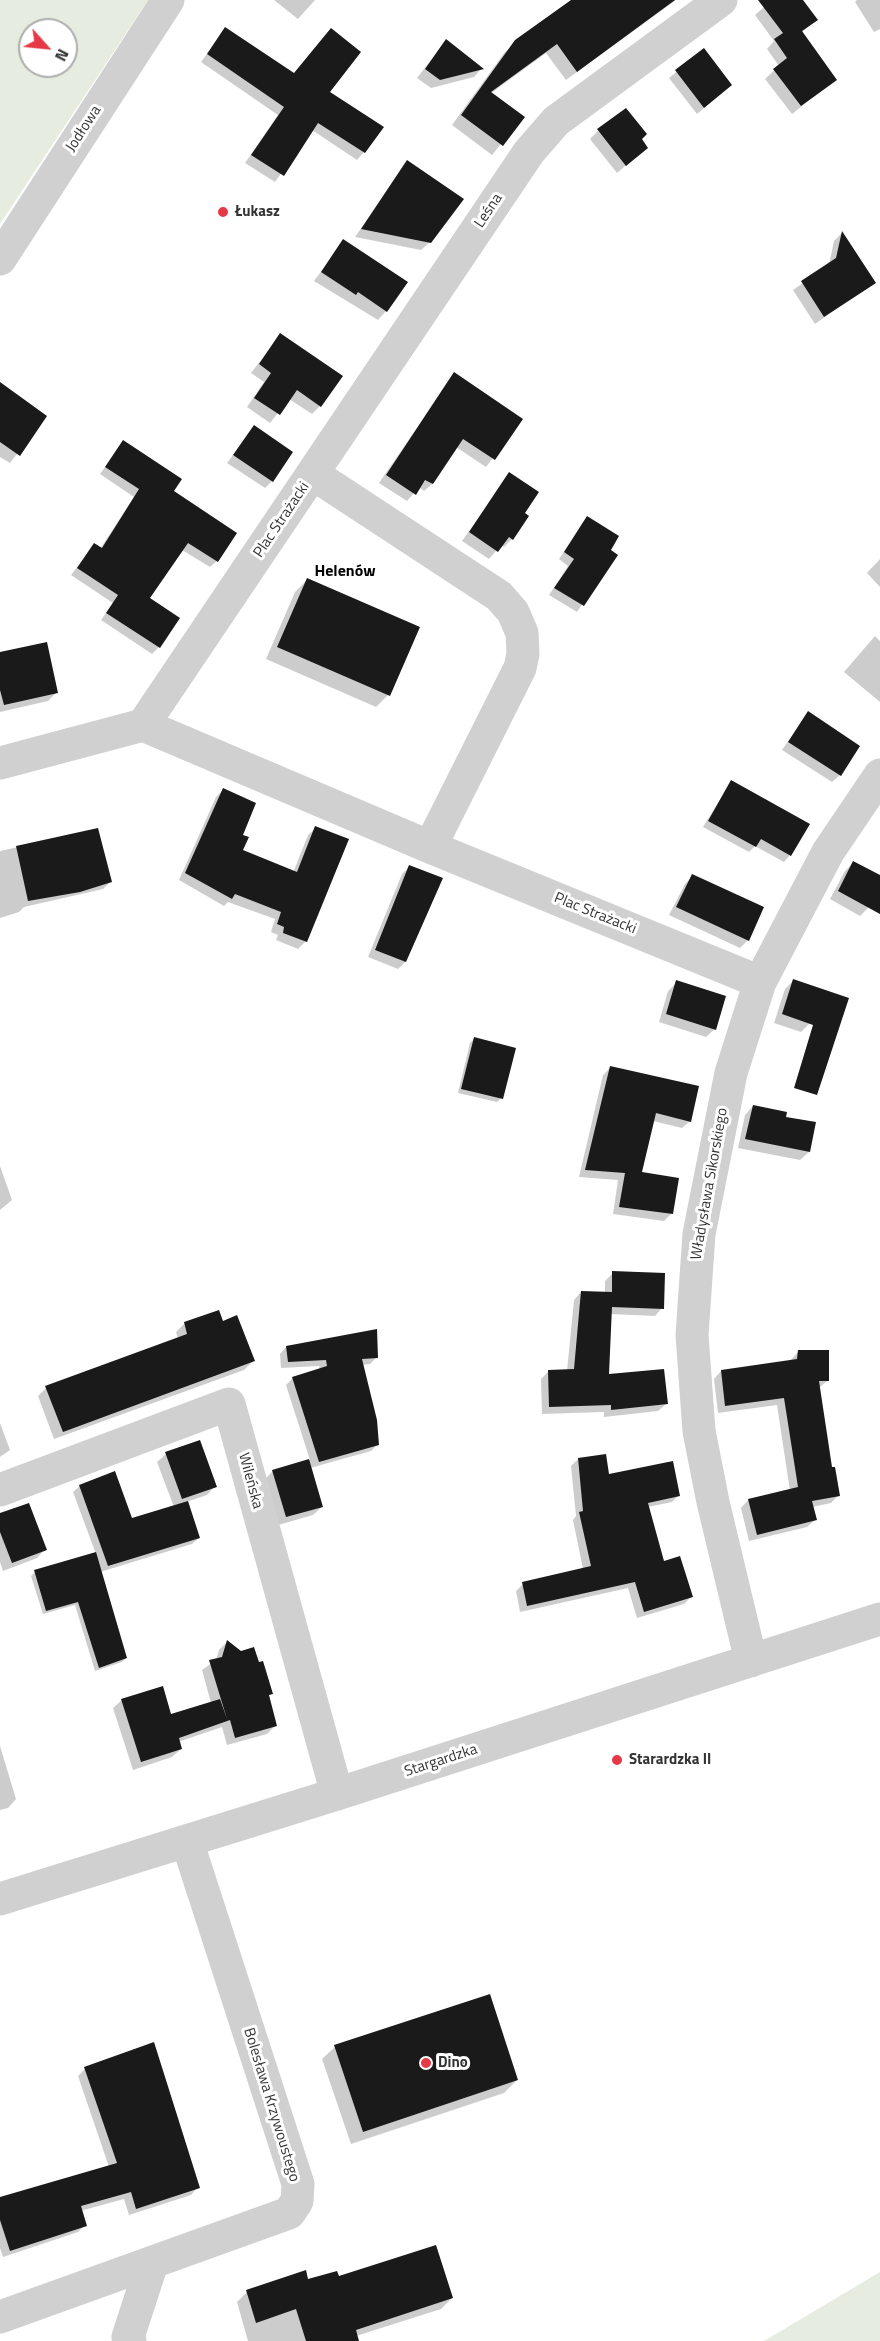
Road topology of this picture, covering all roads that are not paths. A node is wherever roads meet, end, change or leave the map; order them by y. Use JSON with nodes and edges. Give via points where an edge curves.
{"nodes":[{"id":1,"x":168,"y":0,"type":"edge"},
{"id":2,"x":721,"y":0,"type":"edge"},
{"id":3,"x":0,"y":259,"type":"edge"},
{"id":4,"x":313,"y":474,"type":"junction"},
{"id":5,"x":143,"y":724,"type":"junction"},
{"id":6,"x":0,"y":763,"type":"edge"},
{"id":7,"x":880,"y":775,"type":"edge"},
{"id":8,"x":430,"y":847,"type":"junction"},
{"id":9,"x":760,"y":982,"type":"junction"},
{"id":10,"x":0,"y":1490,"type":"edge"},
{"id":11,"x":880,"y":1619,"type":"edge"},
{"id":12,"x":751,"y":1661,"type":"junction"},
{"id":13,"x":337,"y":1794,"type":"junction"},
{"id":14,"x":188,"y":1841,"type":"junction"},
{"id":15,"x":0,"y":1899,"type":"edge"},
{"id":16,"x":152,"y":2263,"type":"junction"},
{"id":17,"x":0,"y":2317,"type":"edge"},
{"id":18,"x":130,"y":2341,"type":"edge"}],
"edges":[{"from":1,"to":3,"type":"street","name":"Jodłowa"},
{"from":2,"to":4,"type":"street","name":"Leśna","via":[[556,121],[529,152]]},
{"from":4,"to":5,"type":"street","name":"Plac Strażacki"},
{"from":4,"to":8,"type":"street","name":"Plac Strażacki","via":[[499,596],[513,612],[522,633],[520,668]]},
{"from":5,"to":6,"type":"street"},
{"from":5,"to":8,"type":"street","name":"Plac Strażacki"},
{"from":7,"to":9,"type":"street","name":"Władysława Sikorskiego","via":[[828,852]]},
{"from":8,"to":9,"type":"street","name":"Plac Strażacki"},
{"from":9,"to":12,"type":"street","name":"Władysława Sikorskiego","via":[[731,1073],[715,1146],[699,1234],[692,1335],[699,1431]]},
{"from":10,"to":13,"type":"street","name":"Wileńska","via":[[229,1404]]},
{"from":11,"to":12,"type":"street","name":"Stargardzka"},
{"from":12,"to":13,"type":"street","name":"Stargardzka"},
{"from":13,"to":14,"type":"street","name":"Stargardzka"},
{"from":14,"to":15,"type":"street","name":"Stargardzka"},
{"from":14,"to":16,"type":"street","name":"Bolesława Krzywoustego","via":[[298,2184],[297,2200],[289,2213]]},
{"from":16,"to":17,"type":"street","name":"Bolesława Krzywoustego"},
{"from":16,"to":18,"type":"street","via":[[128,2337]]}]}
